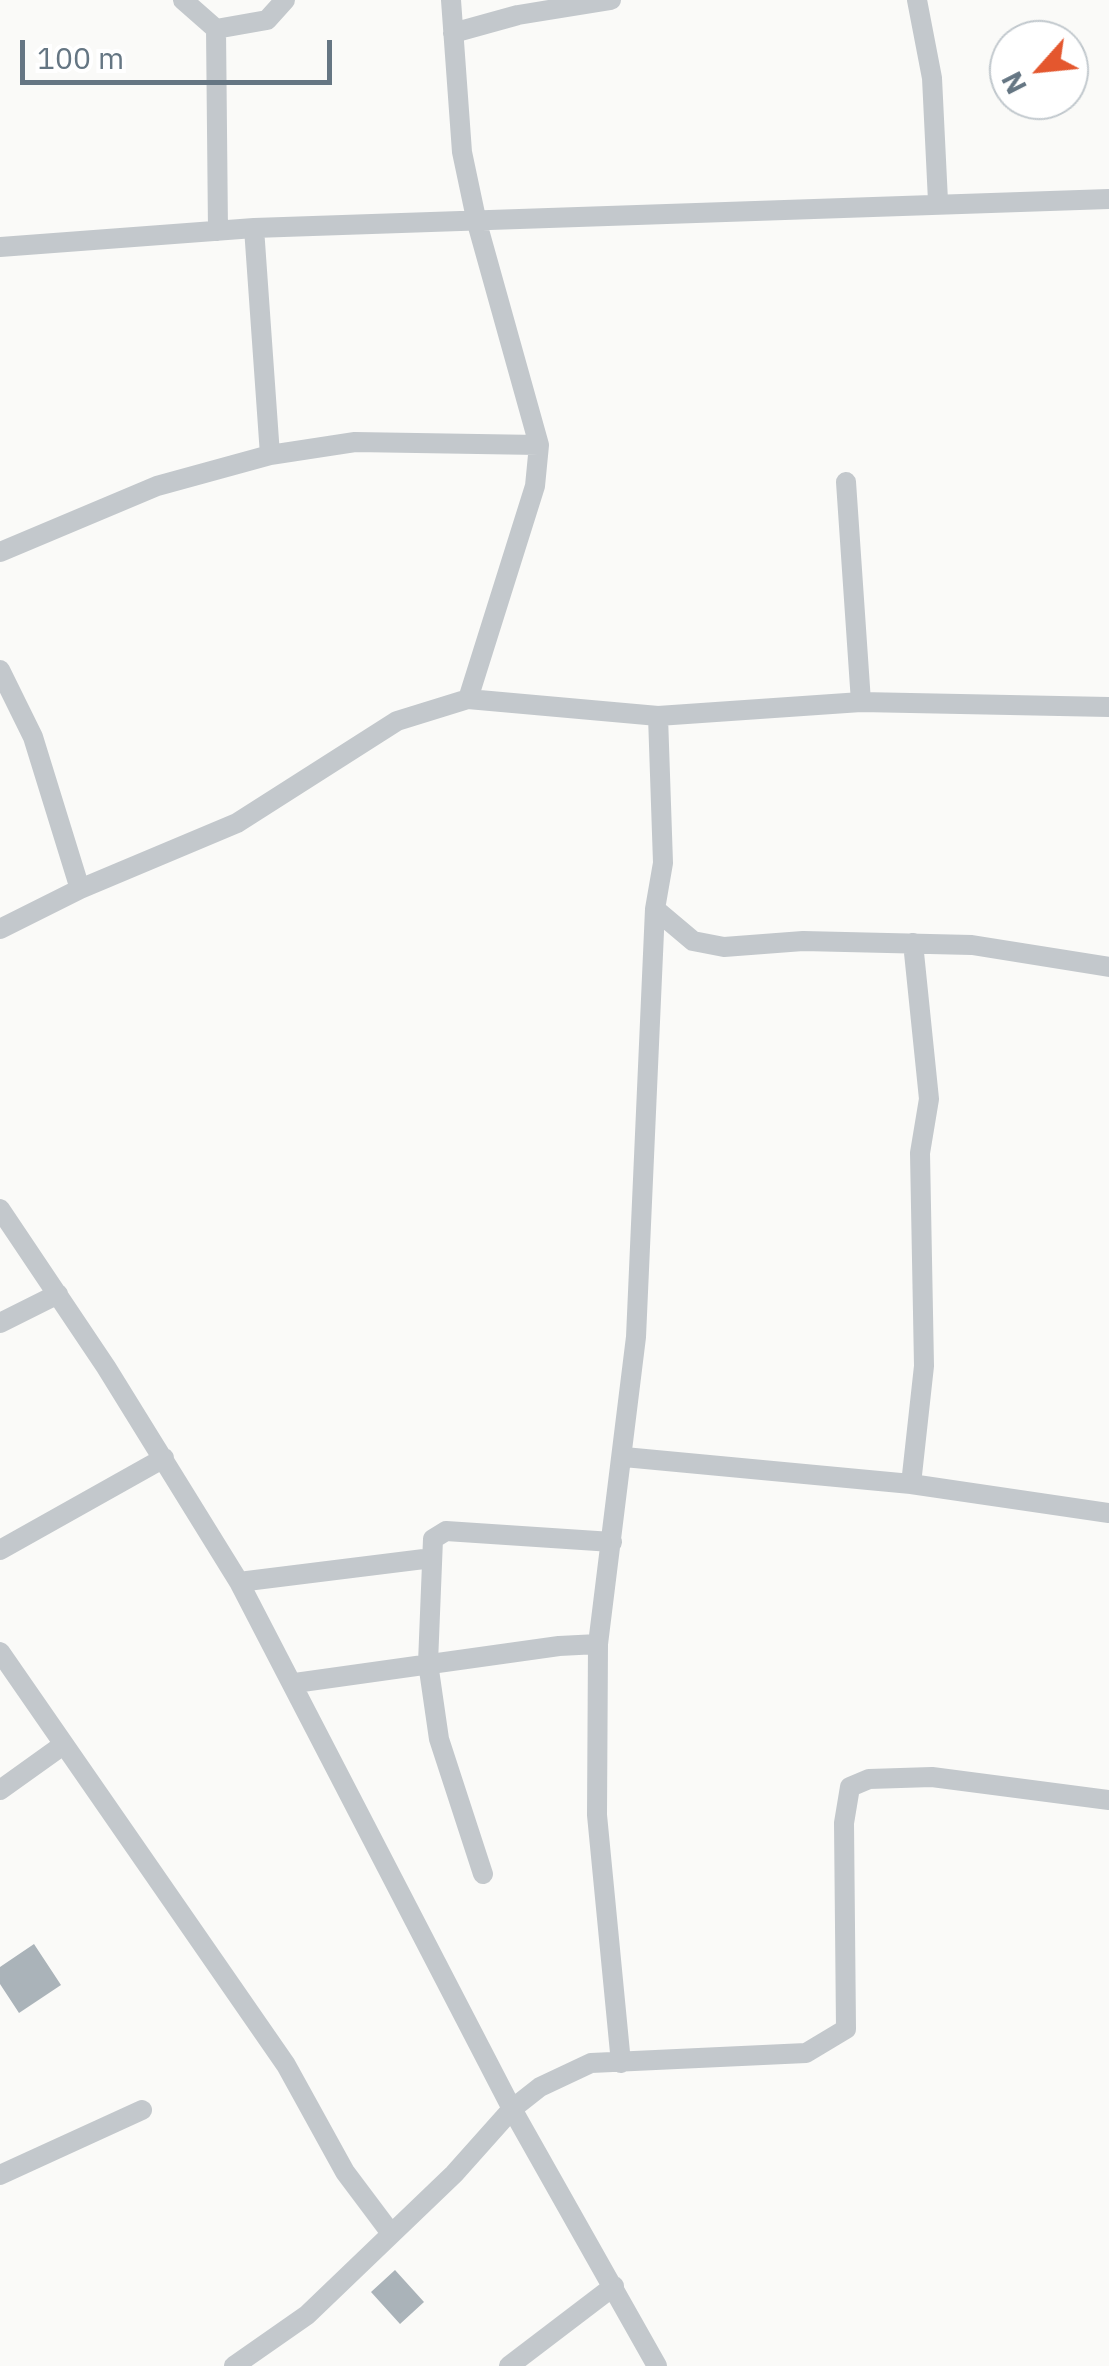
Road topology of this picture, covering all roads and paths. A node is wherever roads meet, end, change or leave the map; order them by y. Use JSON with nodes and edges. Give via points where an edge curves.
{"nodes":[{"id":1,"x":183,"y":0,"type":"edge"},
{"id":2,"x":285,"y":0,"type":"edge"},
{"id":3,"x":451,"y":0,"type":"edge"},
{"id":4,"x":611,"y":0,"type":"edge"},
{"id":5,"x":917,"y":0,"type":"edge"},
{"id":6,"x":216,"y":29,"type":"junction"},
{"id":7,"x":453,"y":33,"type":"junction"},
{"id":8,"x":1109,"y":199,"type":"edge"},
{"id":9,"x":938,"y":202,"type":"junction"},
{"id":10,"x":477,"y":224,"type":"junction"},
{"id":11,"x":254,"y":228,"type":"junction"},
{"id":12,"x":218,"y":231,"type":"junction"},
{"id":13,"x":0,"y":247,"type":"edge"},
{"id":14,"x":539,"y":446,"type":"junction"},
{"id":15,"x":270,"y":455,"type":"junction"},
{"id":16,"x":846,"y":482,"type":"dead end"},
{"id":17,"x":0,"y":552,"type":"edge"},
{"id":18,"x":0,"y":670,"type":"edge"},
{"id":19,"x":468,"y":700,"type":"junction"},
{"id":20,"x":860,"y":702,"type":"junction"},
{"id":21,"x":1109,"y":707,"type":"edge"},
{"id":22,"x":658,"y":716,"type":"junction"},
{"id":23,"x":80,"y":889,"type":"junction"},
{"id":24,"x":655,"y":909,"type":"junction"},
{"id":25,"x":0,"y":929,"type":"edge"},
{"id":26,"x":914,"y":943,"type":"junction"},
{"id":27,"x":1109,"y":968,"type":"edge"},
{"id":28,"x":0,"y":1209,"type":"edge"},
{"id":29,"x":58,"y":1294,"type":"junction"},
{"id":30,"x":0,"y":1323,"type":"edge"},
{"id":31,"x":624,"y":1456,"type":"junction"},
{"id":32,"x":164,"y":1458,"type":"junction"},
{"id":33,"x":911,"y":1484,"type":"junction"},
{"id":34,"x":1109,"y":1513,"type":"edge"},
{"id":35,"x":612,"y":1542,"type":"junction"},
{"id":36,"x":0,"y":1550,"type":"edge"},
{"id":37,"x":432,"y":1558,"type":"junction"},
{"id":38,"x":240,"y":1582,"type":"junction"},
{"id":39,"x":598,"y":1644,"type":"junction"},
{"id":40,"x":0,"y":1652,"type":"edge"},
{"id":41,"x":428,"y":1663,"type":"junction"},
{"id":42,"x":294,"y":1683,"type":"junction"},
{"id":43,"x":63,"y":1745,"type":"junction"},
{"id":44,"x":0,"y":1790,"type":"edge"},
{"id":45,"x":1109,"y":1800,"type":"edge"},
{"id":46,"x":483,"y":1874,"type":"dead end"},
{"id":47,"x":620,"y":2062,"type":"junction"},
{"id":48,"x":512,"y":2109,"type":"junction"},
{"id":49,"x":142,"y":2110,"type":"dead end"},
{"id":50,"x":0,"y":2175,"type":"edge"},
{"id":51,"x":390,"y":2232,"type":"junction"},
{"id":52,"x":614,"y":2286,"type":"junction"},
{"id":53,"x":234,"y":2366,"type":"edge"},
{"id":54,"x":510,"y":2366,"type":"edge"},
{"id":55,"x":657,"y":2366,"type":"edge"}],
"edges":[{"from":1,"to":6,"type":"street"},
{"from":2,"to":6,"type":"street","via":[[267,20]]},
{"from":3,"to":7,"type":"street"},
{"from":4,"to":7,"type":"street"},
{"from":5,"to":9,"type":"street","via":[[932,78]]},
{"from":6,"to":12,"type":"street"},
{"from":7,"to":10,"type":"street","via":[[462,152]]},
{"from":8,"to":9,"type":"street"},
{"from":9,"to":10,"type":"street"},
{"from":10,"to":11,"type":"street"},
{"from":10,"to":14,"type":"street"},
{"from":11,"to":12,"type":"street"},
{"from":11,"to":15,"type":"street"},
{"from":12,"to":13,"type":"street"},
{"from":14,"to":15,"type":"street","via":[[374,441]]},
{"from":14,"to":19,"type":"street","via":[[536,486]]},
{"from":15,"to":17,"type":"street","via":[[157,486]]},
{"from":16,"to":20,"type":"street"},
{"from":18,"to":23,"type":"street","via":[[33,737]]},
{"from":19,"to":22,"type":"street"},
{"from":19,"to":23,"type":"street","via":[[396,721],[237,823]]},
{"from":20,"to":21,"type":"street"},
{"from":20,"to":22,"type":"street"},
{"from":22,"to":24,"type":"street","via":[[662,862]]},
{"from":23,"to":25,"type":"street"},
{"from":24,"to":26,"type":"street","via":[[693,940],[724,946]]},
{"from":24,"to":31,"type":"street"},
{"from":26,"to":27,"type":"street","via":[[972,945]]},
{"from":26,"to":33,"type":"street","via":[[929,1099],[920,1154],[924,1366]]},
{"from":28,"to":29,"type":"street"},
{"from":29,"to":30,"type":"street"},
{"from":29,"to":32,"type":"street"},
{"from":31,"to":33,"type":"street"},
{"from":31,"to":35,"type":"street"},
{"from":32,"to":36,"type":"street"},
{"from":32,"to":38,"type":"street"},
{"from":33,"to":34,"type":"street"},
{"from":35,"to":37,"type":"street","via":[[446,1531],[432,1539]]},
{"from":35,"to":39,"type":"street"},
{"from":37,"to":38,"type":"street"},
{"from":37,"to":41,"type":"street"},
{"from":38,"to":42,"type":"street"},
{"from":39,"to":41,"type":"street"},
{"from":39,"to":47,"type":"street","via":[[597,1815]]},
{"from":40,"to":43,"type":"street"},
{"from":41,"to":42,"type":"street"},
{"from":41,"to":46,"type":"street","via":[[439,1739]]},
{"from":42,"to":48,"type":"street"},
{"from":43,"to":44,"type":"street"},
{"from":43,"to":51,"type":"street","via":[[286,2064],[345,2172]]},
{"from":45,"to":47,"type":"street","via":[[932,1777],[850,1786],[844,1823],[846,2029],[806,2052]]},
{"from":47,"to":48,"type":"street","via":[[591,2064],[540,2087]]},
{"from":48,"to":51,"type":"street"},
{"from":48,"to":52,"type":"street"},
{"from":49,"to":50,"type":"street"},
{"from":51,"to":53,"type":"street","via":[[307,2315]]},
{"from":52,"to":54,"type":"street"},
{"from":52,"to":55,"type":"street"}]}
